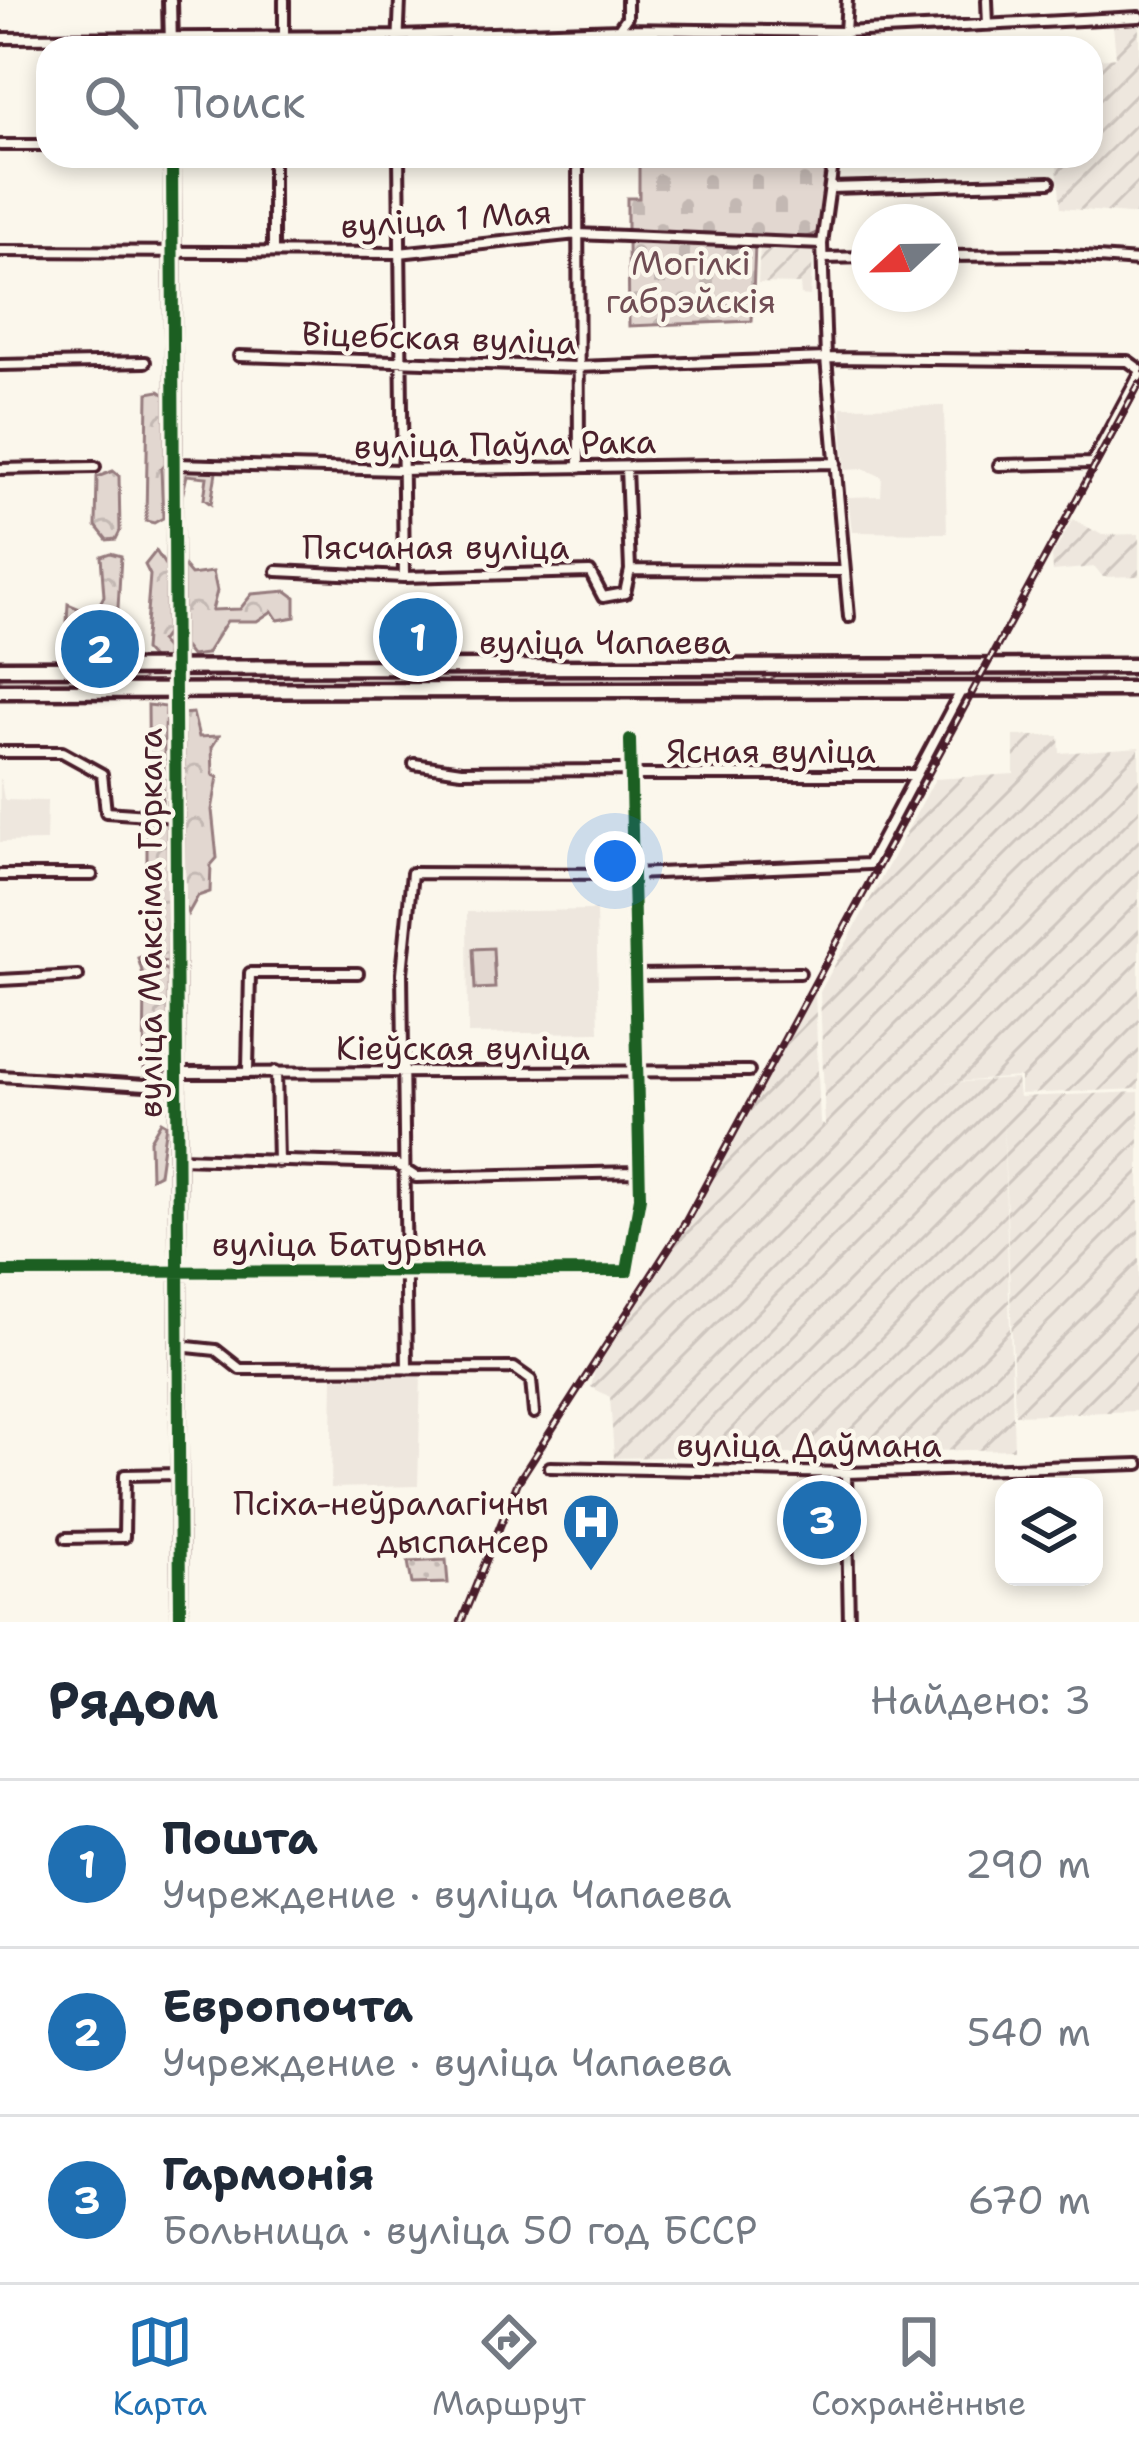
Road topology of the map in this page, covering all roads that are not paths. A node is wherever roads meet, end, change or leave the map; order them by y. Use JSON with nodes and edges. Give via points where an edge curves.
{"nodes":[{"id":1,"x":170,"y":0,"type":"edge"},
{"id":2,"x":284,"y":0,"type":"edge"},
{"id":3,"x":400,"y":0,"type":"edge"},
{"id":4,"x":627,"y":0,"type":"edge"},
{"id":5,"x":847,"y":0,"type":"edge"},
{"id":6,"x":987,"y":0,"type":"edge"},
{"id":7,"x":1139,"y":16,"type":"edge"},
{"id":8,"x":988,"y":25,"type":"junction"},
{"id":9,"x":620,"y":29,"type":"junction"},
{"id":10,"x":845,"y":32,"type":"junction"},
{"id":11,"x":171,"y":36,"type":"edge"},
{"id":12,"x":284,"y":36,"type":"joint"},
{"id":13,"x":398,"y":36,"type":"junction"},
{"id":14,"x":614,"y":36,"type":"edge"},
{"id":15,"x":845,"y":36,"type":"edge"},
{"id":16,"x":0,"y":38,"type":"edge"},
{"id":17,"x":36,"y":39,"type":"edge"},
{"id":18,"x":0,"y":145,"type":"edge"},
{"id":19,"x":36,"y":145,"type":"edge"},
{"id":20,"x":172,"y":168,"type":"edge"},
{"id":21,"x":273,"y":168,"type":"edge"},
{"id":22,"x":399,"y":168,"type":"edge"},
{"id":23,"x":578,"y":168,"type":"edge"},
{"id":24,"x":832,"y":168,"type":"edge"},
{"id":25,"x":1050,"y":182,"type":"dead end"},
{"id":26,"x":830,"y":188,"type":"junction"},
{"id":27,"x":577,"y":233,"type":"junction"},
{"id":28,"x":823,"y":244,"type":"junction"},
{"id":29,"x":0,"y":251,"type":"edge"},
{"id":30,"x":273,"y":251,"type":"junction"},
{"id":31,"x":173,"y":252,"type":"junction"},
{"id":32,"x":399,"y":253,"type":"junction"},
{"id":33,"x":959,"y":256,"type":"edge"},
{"id":34,"x":851,"y":257,"type":"edge"},
{"id":35,"x":823,"y":258,"type":"junction"},
{"id":36,"x":1139,"y":261,"type":"edge"},
{"id":37,"x":239,"y":356,"type":"dead end"},
{"id":38,"x":826,"y":358,"type":"junction"},
{"id":39,"x":402,"y":361,"type":"junction"},
{"id":40,"x":145,"y":362,"type":"dead end"},
{"id":41,"x":0,"y":365,"type":"edge"},
{"id":42,"x":577,"y":368,"type":"junction"},
{"id":43,"x":1139,"y":372,"type":"edge"},
{"id":44,"x":836,"y":463,"type":"junction"},
{"id":45,"x":175,"y":464,"type":"junction"},
{"id":46,"x":999,"y":465,"type":"dead end"},
{"id":47,"x":95,"y":467,"type":"dead end"},
{"id":48,"x":626,"y":467,"type":"junction"},
{"id":49,"x":580,"y":468,"type":"junction"},
{"id":50,"x":0,"y":469,"type":"edge"},
{"id":51,"x":400,"y":470,"type":"junction"},
{"id":52,"x":630,"y":570,"type":"junction"},
{"id":53,"x":277,"y":571,"type":"dead end"},
{"id":54,"x":843,"y":571,"type":"junction"},
{"id":55,"x":404,"y":577,"type":"junction"},
{"id":56,"x":848,"y":617,"type":"dead end"},
{"id":57,"x":1107,"y":664,"type":"junction"},
{"id":58,"x":1139,"y":666,"type":"edge"},
{"id":59,"x":0,"y":668,"type":"edge"},
{"id":60,"x":178,"y":669,"type":"junction"},
{"id":61,"x":423,"y":670,"type":"junction"},
{"id":62,"x":1106,"y":688,"type":"junction"},
{"id":63,"x":963,"y":689,"type":"junction"},
{"id":64,"x":1139,"y":689,"type":"edge"},
{"id":65,"x":423,"y":690,"type":"junction"},
{"id":66,"x":0,"y":691,"type":"edge"},
{"id":67,"x":178,"y":692,"type":"junction"},
{"id":68,"x":630,"y":740,"type":"dead end"},
{"id":69,"x":0,"y":752,"type":"edge"},
{"id":70,"x":414,"y":764,"type":"dead end"},
{"id":71,"x":914,"y":775,"type":"junction"},
{"id":72,"x":633,"y":776,"type":"junction"},
{"id":73,"x":176,"y":817,"type":"junction"},
{"id":74,"x":92,"y":874,"type":"dead end"},
{"id":75,"x":633,"y":874,"type":"junction"},
{"id":76,"x":0,"y":875,"type":"edge"},
{"id":77,"x":358,"y":973,"type":"dead end"},
{"id":78,"x":800,"y":973,"type":"dead end"},
{"id":79,"x":78,"y":976,"type":"dead end"},
{"id":80,"x":636,"y":976,"type":"junction"},
{"id":81,"x":0,"y":980,"type":"edge"},
{"id":82,"x":248,"y":1070,"type":"junction"},
{"id":83,"x":276,"y":1071,"type":"junction"},
{"id":84,"x":405,"y":1071,"type":"junction"},
{"id":85,"x":749,"y":1071,"type":"dead end"},
{"id":86,"x":177,"y":1072,"type":"junction"},
{"id":87,"x":637,"y":1073,"type":"junction"},
{"id":88,"x":0,"y":1076,"type":"edge"},
{"id":89,"x":162,"y":1086,"type":"dead end"},
{"id":90,"x":177,"y":1158,"type":"junction"},
{"id":91,"x":278,"y":1162,"type":"junction"},
{"id":92,"x":406,"y":1170,"type":"junction"},
{"id":93,"x":636,"y":1172,"type":"junction"},
{"id":94,"x":406,"y":1270,"type":"junction"},
{"id":95,"x":0,"y":1272,"type":"edge"},
{"id":96,"x":177,"y":1272,"type":"junction"},
{"id":97,"x":178,"y":1346,"type":"junction"},
{"id":98,"x":407,"y":1369,"type":"junction"},
{"id":99,"x":534,"y":1413,"type":"dead end"},
{"id":100,"x":1139,"y":1463,"type":"edge"},
{"id":101,"x":550,"y":1467,"type":"dead end"},
{"id":102,"x":846,"y":1473,"type":"junction"},
{"id":103,"x":180,"y":1474,"type":"junction"},
{"id":104,"x":66,"y":1538,"type":"dead end"},
{"id":105,"x":183,"y":1622,"type":"edge"},
{"id":106,"x":849,"y":1622,"type":"edge"}],
"edges":[{"from":1,"to":11,"type":"street"},
{"from":2,"to":12,"type":"street"},
{"from":3,"to":13,"type":"street"},
{"from":4,"to":9,"type":"street"},
{"from":5,"to":10,"type":"street"},
{"from":6,"to":8,"type":"street"},
{"from":7,"to":8,"type":"street"},
{"from":8,"to":10,"type":"street"},
{"from":9,"to":10,"type":"street"},
{"from":9,"to":13,"type":"street"},
{"from":9,"to":14,"type":"street"},
{"from":10,"to":15,"type":"street"},
{"from":12,"to":13,"type":"street"},
{"from":16,"to":17,"type":"street"},
{"from":18,"to":19,"type":"street"},
{"from":20,"to":31,"type":"street","name":"вуліца Максіма Горкага"},
{"from":21,"to":30,"type":"street"},
{"from":22,"to":32,"type":"street"},
{"from":23,"to":27,"type":"street"},
{"from":24,"to":26,"type":"street"},
{"from":25,"to":26,"type":"street"},
{"from":26,"to":28,"type":"street"},
{"from":27,"to":28,"type":"street","name":"вуліца 1 Мая"},
{"from":27,"to":32,"type":"street","name":"вуліца 1 Мая"},
{"from":27,"to":42,"type":"street"},
{"from":28,"to":35,"type":"street"},
{"from":29,"to":31,"type":"street","name":"вуліца 1 Мая"},
{"from":30,"to":31,"type":"street","name":"вуліца 1 Мая"},
{"from":30,"to":32,"type":"street","name":"вуліца 1 Мая"},
{"from":31,"to":45,"type":"street","name":"вуліца Максіма Горкага"},
{"from":32,"to":39,"type":"street"},
{"from":33,"to":36,"type":"street"},
{"from":34,"to":35,"type":"street"},
{"from":35,"to":38,"type":"street"},
{"from":37,"to":39,"type":"street","name":"Віцебская вуліца"},
{"from":38,"to":42,"type":"street","name":"Віцебская вуліца"},
{"from":38,"to":43,"type":"street","name":"Віцебская вуліца","via":[[1128,361]]},
{"from":38,"to":44,"type":"street"},
{"from":39,"to":42,"type":"street","name":"Віцебская вуліца"},
{"from":39,"to":51,"type":"street"},
{"from":40,"to":41,"type":"street"},
{"from":42,"to":49,"type":"street"},
{"from":43,"to":46,"type":"street","via":[[1092,463]]},
{"from":44,"to":48,"type":"street","name":"вуліца Паўла Рака"},
{"from":44,"to":54,"type":"street"},
{"from":45,"to":51,"type":"street","name":"вуліца Паўла Рака"},
{"from":45,"to":60,"type":"street","name":"вуліца Максіма Горкага"},
{"from":47,"to":50,"type":"street"},
{"from":48,"to":49,"type":"street","name":"вуліца Паўла Рака"},
{"from":48,"to":52,"type":"street"},
{"from":49,"to":51,"type":"street","name":"вуліца Паўла Рака"},
{"from":51,"to":55,"type":"street"},
{"from":52,"to":54,"type":"street","name":"Пясчаная вуліца"},
{"from":52,"to":55,"type":"street","name":"Пясчаная вуліца","via":[[625,593],[603,597],[590,572]]},
{"from":53,"to":55,"type":"street","name":"Пясчаная вуліца"},
{"from":54,"to":56,"type":"street"},
{"from":57,"to":58,"type":"main road","name":"вуліца Чапаева"},
{"from":57,"to":61,"type":"main road","name":"вуліца Чапаева"},
{"from":57,"to":62,"type":"main road"},
{"from":59,"to":60,"type":"main road","name":"вуліца Чапаева"},
{"from":60,"to":61,"type":"main road","name":"вуліца Чапаева"},
{"from":60,"to":67,"type":"street","name":"вуліца Максіма Горкага"},
{"from":61,"to":65,"type":"main road"},
{"from":62,"to":63,"type":"main road","name":"вуліца Чапаева"},
{"from":62,"to":64,"type":"main road","name":"вуліца Чапаева"},
{"from":63,"to":65,"type":"main road","name":"вуліца Чапаева"},
{"from":63,"to":71,"type":"street"},
{"from":65,"to":67,"type":"main road","name":"вуліца Чапаева"},
{"from":66,"to":67,"type":"main road","name":"вуліца Чапаева"},
{"from":67,"to":73,"type":"street","name":"вуліца Максіма Горкага"},
{"from":68,"to":72,"type":"street"},
{"from":69,"to":73,"type":"street","via":[[68,754],[103,774],[106,812]]},
{"from":70,"to":72,"type":"street","name":"Ясная вуліца"},
{"from":71,"to":72,"type":"street","name":"Ясная вуліца"},
{"from":71,"to":75,"type":"street","via":[[869,864]]},
{"from":72,"to":75,"type":"street"},
{"from":73,"to":86,"type":"street","name":"вуліца Максіма Горкага"},
{"from":74,"to":76,"type":"street"},
{"from":75,"to":80,"type":"street"},
{"from":75,"to":84,"type":"street","via":[[412,873],[402,974]]},
{"from":77,"to":82,"type":"street","via":[[250,974]]},
{"from":78,"to":80,"type":"street"},
{"from":79,"to":81,"type":"street"},
{"from":80,"to":87,"type":"street"},
{"from":82,"to":83,"type":"street","name":"Кіеўская вуліца"},
{"from":82,"to":86,"type":"street","name":"Кіеўская вуліца"},
{"from":83,"to":84,"type":"street","name":"Кіеўская вуліца"},
{"from":83,"to":91,"type":"street"},
{"from":84,"to":87,"type":"street","name":"Кіеўская вуліца"},
{"from":84,"to":92,"type":"street"},
{"from":85,"to":87,"type":"street","name":"Кіеўская вуліца"},
{"from":86,"to":90,"type":"street","name":"вуліца Максіма Горкага"},
{"from":87,"to":93,"type":"street"},
{"from":88,"to":89,"type":"street"},
{"from":90,"to":91,"type":"street"},
{"from":90,"to":96,"type":"street","name":"вуліца Максіма Горкага"},
{"from":91,"to":92,"type":"street"},
{"from":92,"to":93,"type":"street","via":[[416,1177]]},
{"from":92,"to":94,"type":"street"},
{"from":93,"to":94,"type":"street","name":"вуліца Батурына","via":[[640,1197],[627,1271]]},
{"from":94,"to":96,"type":"street","name":"вуліца Батурына"},
{"from":94,"to":98,"type":"street"},
{"from":95,"to":96,"type":"street","name":"вуліца Батурына"},
{"from":96,"to":97,"type":"street","name":"вуліца Максіма Горкага"},
{"from":97,"to":98,"type":"street","via":[[217,1350],[240,1369]]},
{"from":97,"to":103,"type":"street","name":"вуліца Максіма Горкага"},
{"from":98,"to":99,"type":"street","via":[[520,1370],[531,1380]]},
{"from":100,"to":102,"type":"street","name":"вуліца Даўмана"},
{"from":101,"to":102,"type":"street","name":"вуліца Даўмана"},
{"from":102,"to":106,"type":"street"},
{"from":103,"to":104,"type":"street","via":[[125,1475],[124,1537]]},
{"from":103,"to":105,"type":"street","name":"вуліца Максіма Горкага"}]}
